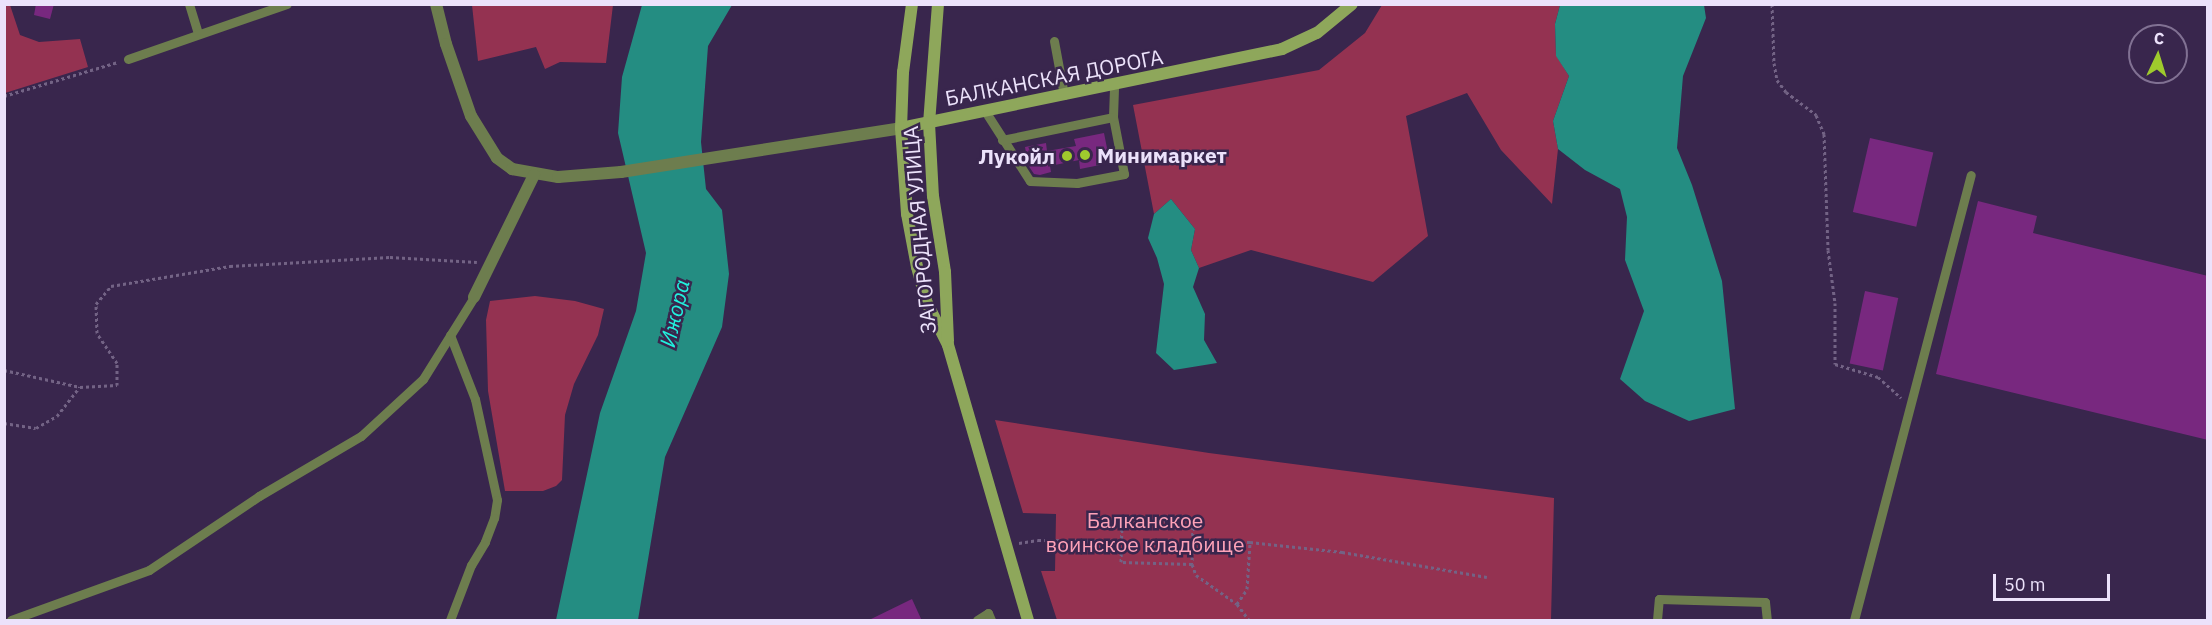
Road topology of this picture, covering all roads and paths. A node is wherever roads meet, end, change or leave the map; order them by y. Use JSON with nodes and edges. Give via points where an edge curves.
{"nodes":[{"id":1,"x":189,"y":4,"type":"edge"},
{"id":2,"x":287,"y":4,"type":"edge"},
{"id":3,"x":436,"y":4,"type":"edge"},
{"id":4,"x":912,"y":4,"type":"edge"},
{"id":5,"x":938,"y":4,"type":"edge"},
{"id":6,"x":1352,"y":4,"type":"edge"},
{"id":7,"x":1772,"y":4,"type":"edge"},
{"id":8,"x":198,"y":34,"type":"junction"},
{"id":9,"x":1054,"y":41,"type":"dead end"},
{"id":10,"x":128,"y":59,"type":"joint"},
{"id":11,"x":1114,"y":85,"type":"junction"},
{"id":12,"x":1064,"y":95,"type":"junction"},
{"id":13,"x":4,"y":96,"type":"edge"},
{"id":14,"x":985,"y":111,"type":"junction"},
{"id":15,"x":1113,"y":117,"type":"junction"},
{"id":16,"x":929,"y":123,"type":"junction"},
{"id":17,"x":901,"y":128,"type":"junction"},
{"id":18,"x":1002,"y":140,"type":"junction"},
{"id":19,"x":534,"y":175,"type":"junction"},
{"id":20,"x":1971,"y":175,"type":"dead end"},
{"id":21,"x":492,"y":262,"type":"junction"},
{"id":22,"x":474,"y":297,"type":"joint"},
{"id":23,"x":450,"y":335,"type":"junction"},
{"id":24,"x":948,"y":345,"type":"junction"},
{"id":25,"x":4,"y":370,"type":"edge"},
{"id":26,"x":80,"y":387,"type":"junction"},
{"id":27,"x":1910,"y":408,"type":"junction"},
{"id":28,"x":4,"y":423,"type":"edge"},
{"id":29,"x":1122,"y":541,"type":"junction"},
{"id":30,"x":1193,"y":541,"type":"junction"},
{"id":31,"x":1250,"y":542,"type":"junction"},
{"id":32,"x":1006,"y":545,"type":"junction"},
{"id":33,"x":1192,"y":564,"type":"junction"},
{"id":34,"x":1487,"y":577,"type":"dead end"},
{"id":35,"x":1237,"y":604,"type":"junction"},
{"id":36,"x":11,"y":621,"type":"edge"},
{"id":37,"x":450,"y":621,"type":"edge"},
{"id":38,"x":977,"y":621,"type":"edge"},
{"id":39,"x":991,"y":621,"type":"edge"},
{"id":40,"x":1028,"y":621,"type":"edge"},
{"id":41,"x":1249,"y":621,"type":"edge"},
{"id":42,"x":1657,"y":621,"type":"edge"},
{"id":43,"x":1767,"y":621,"type":"edge"},
{"id":44,"x":1854,"y":621,"type":"edge"}],
"edges":[{"from":1,"to":8,"type":"lane"},
{"from":2,"to":8,"type":"lane"},
{"from":3,"to":19,"type":"street","name":"БАЛКАНСКАЯ ДОРОГА","via":[[471,116],[497,158],[512,169]]},
{"from":4,"to":17,"type":"main road","name":"ЗАГОРОДНАЯ УЛИЦА"},
{"from":5,"to":16,"type":"main road","name":"ЗАГОРОДНАЯ УЛИЦА"},
{"from":6,"to":11,"type":"main road","name":"БАЛКАНСКАЯ ДОРОГА","via":[[1317,33],[1282,49]]},
{"from":7,"to":27,"type":"path","via":[[1777,80],[1816,115],[1824,134],[1835,364],[1878,378],[1892,387]]},
{"from":8,"to":10,"type":"lane"},
{"from":9,"to":12,"type":"lane"},
{"from":10,"to":13,"type":"path"},
{"from":11,"to":12,"type":"main road","name":"БАЛКАНСКАЯ ДОРОГА"},
{"from":11,"to":15,"type":"lane"},
{"from":12,"to":14,"type":"main road","name":"БАЛКАНСКАЯ ДОРОГА"},
{"from":14,"to":16,"type":"main road","name":"БАЛКАНСКАЯ ДОРОГА"},
{"from":14,"to":18,"type":"lane"},
{"from":15,"to":18,"type":"lane"},
{"from":15,"to":18,"type":"lane","via":[[1124,174],[1077,183],[1030,181]]},
{"from":16,"to":17,"type":"main road","name":"БАЛКАНСКАЯ ДОРОГА"},
{"from":16,"to":24,"type":"main road","name":"ЗАГОРОДНАЯ УЛИЦА","via":[[933,196],[945,272]]},
{"from":17,"to":19,"type":"street","name":"БАЛКАНСКАЯ ДОРОГА","via":[[621,172]]},
{"from":17,"to":24,"type":"main road","name":"ЗАГОРОДНАЯ УЛИЦА","via":[[907,214],[917,267],[926,301]]},
{"from":19,"to":21,"type":"street"},
{"from":20,"to":27,"type":"lane"},
{"from":21,"to":22,"type":"street"},
{"from":21,"to":26,"type":"path","via":[[390,257],[230,266],[111,286],[96,304],[97,333],[117,363],[117,384]]},
{"from":22,"to":23,"type":"lane"},
{"from":23,"to":36,"type":"lane","via":[[423,379],[361,436],[259,496],[149,570]]},
{"from":23,"to":37,"type":"lane","via":[[475,399],[497,500],[488,534],[471,565]]},
{"from":24,"to":32,"type":"main road","name":"ЗАГОРОДНАЯ УЛИЦА"},
{"from":25,"to":26,"type":"path"},
{"from":26,"to":28,"type":"path","via":[[57,417],[36,428]]},
{"from":27,"to":44,"type":"lane"},
{"from":29,"to":30,"type":"path","via":[[1122,520],[1193,521]]},
{"from":29,"to":32,"type":"path","via":[[1029,540]]},
{"from":29,"to":33,"type":"path","via":[[1121,562]]},
{"from":30,"to":31,"type":"path"},
{"from":30,"to":33,"type":"path"},
{"from":31,"to":34,"type":"path","via":[[1342,552]]},
{"from":31,"to":35,"type":"path","via":[[1247,589]]},
{"from":32,"to":40,"type":"main road","name":"ЗАГОРОДНАЯ УЛИЦА"},
{"from":33,"to":35,"type":"path","via":[[1196,575]]},
{"from":35,"to":41,"type":"path"},
{"from":38,"to":39,"type":"lane","via":[[988,613]]},
{"from":42,"to":43,"type":"lane","via":[[1659,599],[1765,602]]}]}
